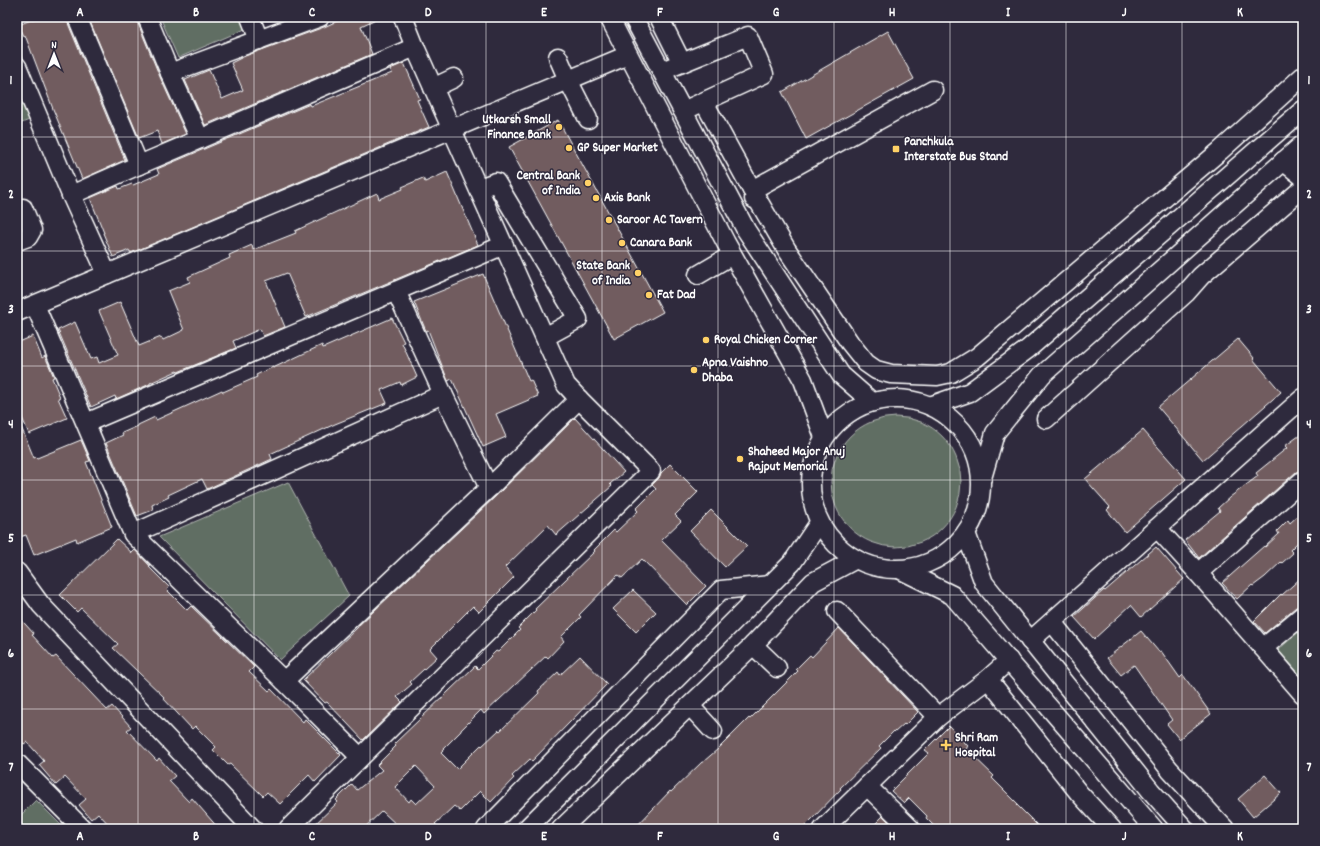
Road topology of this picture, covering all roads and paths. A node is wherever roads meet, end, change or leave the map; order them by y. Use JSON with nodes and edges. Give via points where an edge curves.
{"nodes":[{"id":1,"x":77,"y":17,"type":"edge"},
{"id":2,"x":147,"y":17,"type":"edge"},
{"id":3,"x":250,"y":17,"type":"edge"},
{"id":4,"x":320,"y":17,"type":"edge"},
{"id":5,"x":403,"y":17,"type":"edge"},
{"id":6,"x":609,"y":17,"type":"edge"},
{"id":7,"x":633,"y":17,"type":"edge"},
{"id":8,"x":659,"y":17,"type":"edge"},
{"id":9,"x":260,"y":40,"type":"junction"},
{"id":10,"x":415,"y":47,"type":"junction"},
{"id":11,"x":628,"y":55,"type":"junction"},
{"id":12,"x":558,"y":57,"type":"dead end"},
{"id":13,"x":682,"y":63,"type":"junction"},
{"id":14,"x":17,"y":66,"type":"edge"},
{"id":15,"x":662,"y":71,"type":"junction"},
{"id":16,"x":170,"y":73,"type":"junction"},
{"id":17,"x":1303,"y":76,"type":"edge"},
{"id":18,"x":454,"y":78,"type":"dead end"},
{"id":19,"x":568,"y":80,"type":"junction"},
{"id":20,"x":434,"y":88,"type":"junction"},
{"id":21,"x":933,"y":90,"type":"dead end"},
{"id":22,"x":704,"y":102,"type":"junction"},
{"id":23,"x":1303,"y":110,"type":"edge"},
{"id":24,"x":683,"y":111,"type":"junction"},
{"id":25,"x":588,"y":119,"type":"dead end"},
{"id":26,"x":452,"y":129,"type":"junction"},
{"id":27,"x":200,"y":139,"type":"junction"},
{"id":28,"x":1303,"y":144,"type":"edge"},
{"id":29,"x":1283,"y":161,"type":"junction"},
{"id":30,"x":139,"y":165,"type":"junction"},
{"id":31,"x":1303,"y":177,"type":"edge"},
{"id":32,"x":479,"y":188,"type":"junction"},
{"id":33,"x":1303,"y":188,"type":"edge"},
{"id":34,"x":754,"y":194,"type":"junction"},
{"id":35,"x":71,"y":195,"type":"junction"},
{"id":36,"x":23,"y":208,"type":"dead end"},
{"id":37,"x":735,"y":211,"type":"junction"},
{"id":38,"x":17,"y":241,"type":"edge"},
{"id":39,"x":504,"y":245,"type":"junction"},
{"id":40,"x":732,"y":255,"type":"junction"},
{"id":41,"x":107,"y":274,"type":"junction"},
{"id":42,"x":698,"y":275,"type":"dead end"},
{"id":43,"x":396,"y":291,"type":"junction"},
{"id":44,"x":22,"y":308,"type":"edge"},
{"id":45,"x":545,"y":337,"type":"junction"},
{"id":46,"x":443,"y":394,"type":"junction"},
{"id":47,"x":1303,"y":398,"type":"edge"},
{"id":48,"x":579,"y":400,"type":"junction"},
{"id":49,"x":872,"y":402,"type":"junction"},
{"id":50,"x":930,"y":406,"type":"junction"},
{"id":51,"x":1046,"y":419,"type":"dead end"},
{"id":52,"x":86,"y":423,"type":"junction"},
{"id":53,"x":824,"y":437,"type":"junction"},
{"id":54,"x":1303,"y":480,"type":"edge"},
{"id":55,"x":982,"y":481,"type":"junction"},
{"id":56,"x":489,"y":488,"type":"junction"},
{"id":57,"x":819,"y":523,"type":"junction"},
{"id":58,"x":1157,"y":528,"type":"junction"},
{"id":59,"x":966,"y":533,"type":"junction"},
{"id":60,"x":132,"y":534,"type":"junction"},
{"id":61,"x":856,"y":559,"type":"junction"},
{"id":62,"x":901,"y":570,"type":"junction"},
{"id":63,"x":1198,"y":573,"type":"junction"},
{"id":64,"x":18,"y":575,"type":"edge"},
{"id":65,"x":770,"y":585,"type":"junction"},
{"id":66,"x":837,"y":611,"type":"dead end"},
{"id":67,"x":1303,"y":615,"type":"edge"},
{"id":68,"x":1052,"y":622,"type":"junction"},
{"id":69,"x":1030,"y":641,"type":"junction"},
{"id":70,"x":753,"y":645,"type":"junction"},
{"id":71,"x":1263,"y":648,"type":"junction"},
{"id":72,"x":1009,"y":660,"type":"junction"},
{"id":73,"x":777,"y":668,"type":"dead end"},
{"id":74,"x":988,"y":678,"type":"junction"},
{"id":75,"x":284,"y":681,"type":"junction"},
{"id":76,"x":1303,"y":694,"type":"edge"},
{"id":77,"x":690,"y":706,"type":"junction"},
{"id":78,"x":938,"y":717,"type":"junction"},
{"id":79,"x":713,"y":731,"type":"dead end"},
{"id":80,"x":360,"y":757,"type":"junction"},
{"id":81,"x":17,"y":763,"type":"edge"},
{"id":82,"x":867,"y":786,"type":"junction"},
{"id":83,"x":83,"y":829,"type":"edge"},
{"id":84,"x":253,"y":829,"type":"edge"},
{"id":85,"x":288,"y":829,"type":"edge"},
{"id":86,"x":486,"y":829,"type":"edge"},
{"id":87,"x":526,"y":829,"type":"edge"},
{"id":88,"x":561,"y":829,"type":"edge"},
{"id":89,"x":823,"y":829,"type":"edge"},
{"id":90,"x":911,"y":829,"type":"edge"},
{"id":91,"x":1112,"y":829,"type":"edge"},
{"id":92,"x":1154,"y":829,"type":"edge"},
{"id":93,"x":1185,"y":829,"type":"edge"},
{"id":94,"x":1225,"y":829,"type":"edge"}],
"edges":[{"from":1,"to":30,"type":"street"},
{"from":2,"to":16,"type":"street"},
{"from":3,"to":9,"type":"street"},
{"from":4,"to":9,"type":"street"},
{"from":5,"to":10,"type":"street"},
{"from":6,"to":11,"type":"street"},
{"from":7,"to":15,"type":"street"},
{"from":8,"to":13,"type":"street"},
{"from":9,"to":16,"type":"street"},
{"from":10,"to":20,"type":"street"},
{"from":10,"to":27,"type":"street"},
{"from":11,"to":19,"type":"street"},
{"from":11,"to":40,"type":"street"},
{"from":12,"to":19,"type":"street"},
{"from":13,"to":15,"type":"street"},
{"from":13,"to":22,"type":"street","via":[[748,36],[764,74]]},
{"from":14,"to":35,"type":"street"},
{"from":15,"to":24,"type":"street"},
{"from":16,"to":27,"type":"street"},
{"from":17,"to":34,"type":"street","via":[[1202,166],[977,357],[951,372],[937,376],[891,374],[876,370],[866,363],[787,250]]},
{"from":18,"to":20,"type":"street"},
{"from":19,"to":25,"type":"street"},
{"from":19,"to":26,"type":"street"},
{"from":20,"to":26,"type":"street"},
{"from":21,"to":34,"type":"street"},
{"from":22,"to":24,"type":"street"},
{"from":22,"to":34,"type":"street"},
{"from":23,"to":50,"type":"street","via":[[1028,349],[970,392]]},
{"from":24,"to":37,"type":"street"},
{"from":26,"to":32,"type":"street"},
{"from":26,"to":41,"type":"street"},
{"from":27,"to":30,"type":"street"},
{"from":28,"to":29,"type":"street"},
{"from":29,"to":31,"type":"street"},
{"from":29,"to":55,"type":"street","via":[[1042,375],[995,432]]},
{"from":30,"to":35,"type":"street"},
{"from":32,"to":39,"type":"street"},
{"from":32,"to":45,"type":"street","via":[[496,182],[578,319]]},
{"from":33,"to":51,"type":"street","via":[[1201,276],[1186,293]]},
{"from":34,"to":37,"type":"street"},
{"from":35,"to":41,"type":"street"},
{"from":36,"to":38,"type":"street","via":[[32,230],[28,237]]},
{"from":37,"to":49,"type":"street","via":[[841,374]]},
{"from":39,"to":43,"type":"street"},
{"from":39,"to":45,"type":"street"},
{"from":40,"to":42,"type":"street"},
{"from":40,"to":53,"type":"street","via":[[803,380]]},
{"from":41,"to":44,"type":"street"},
{"from":43,"to":46,"type":"street"},
{"from":43,"to":52,"type":"street"},
{"from":44,"to":52,"type":"street"},
{"from":45,"to":48,"type":"street","via":[[566,385]]},
{"from":46,"to":56,"type":"street"},
{"from":46,"to":60,"type":"street"},
{"from":47,"to":58,"type":"street"},
{"from":48,"to":56,"type":"street"},
{"from":48,"to":80,"type":"street","via":[[651,471]]},
{"from":49,"to":50,"type":"street","via":[[904,399]]},
{"from":49,"to":53,"type":"street","via":[[844,416]]},
{"from":50,"to":55,"type":"street","via":[[957,424],[975,452]]},
{"from":52,"to":60,"type":"street"},
{"from":53,"to":57,"type":"street","via":[[814,457],[810,477],[810,495]]},
{"from":54,"to":63,"type":"street"},
{"from":55,"to":59,"type":"street","via":[[977,514]]},
{"from":56,"to":75,"type":"street"},
{"from":57,"to":61,"type":"street","via":[[841,551]]},
{"from":57,"to":65,"type":"street","via":[[792,562]]},
{"from":58,"to":63,"type":"street"},
{"from":58,"to":68,"type":"street"},
{"from":59,"to":62,"type":"street","via":[[947,553],[930,563]]},
{"from":59,"to":69,"type":"street","via":[[984,583]]},
{"from":60,"to":75,"type":"street"},
{"from":61,"to":62,"type":"street","via":[[870,566]]},
{"from":61,"to":70,"type":"street","via":[[813,582]]},
{"from":62,"to":72,"type":"street","via":[[952,595]]},
{"from":63,"to":71,"type":"street"},
{"from":64,"to":84,"type":"street","via":[[41,605]]},
{"from":65,"to":86,"type":"street","via":[[721,590]]},
{"from":65,"to":87,"type":"street"},
{"from":66,"to":78,"type":"street"},
{"from":67,"to":71,"type":"street"},
{"from":68,"to":69,"type":"street"},
{"from":68,"to":94,"type":"street","via":[[1170,770]]},
{"from":69,"to":93,"type":"street","via":[[1151,791]]},
{"from":70,"to":73,"type":"street"},
{"from":70,"to":77,"type":"street"},
{"from":71,"to":76,"type":"street"},
{"from":72,"to":74,"type":"street"},
{"from":72,"to":92,"type":"street"},
{"from":74,"to":78,"type":"street"},
{"from":74,"to":91,"type":"street","via":[[1078,793]]},
{"from":75,"to":80,"type":"street"},
{"from":77,"to":79,"type":"street"},
{"from":77,"to":88,"type":"street"},
{"from":78,"to":82,"type":"street"},
{"from":80,"to":85,"type":"street"},
{"from":81,"to":83,"type":"street"},
{"from":82,"to":89,"type":"street"},
{"from":82,"to":90,"type":"street"}]}
